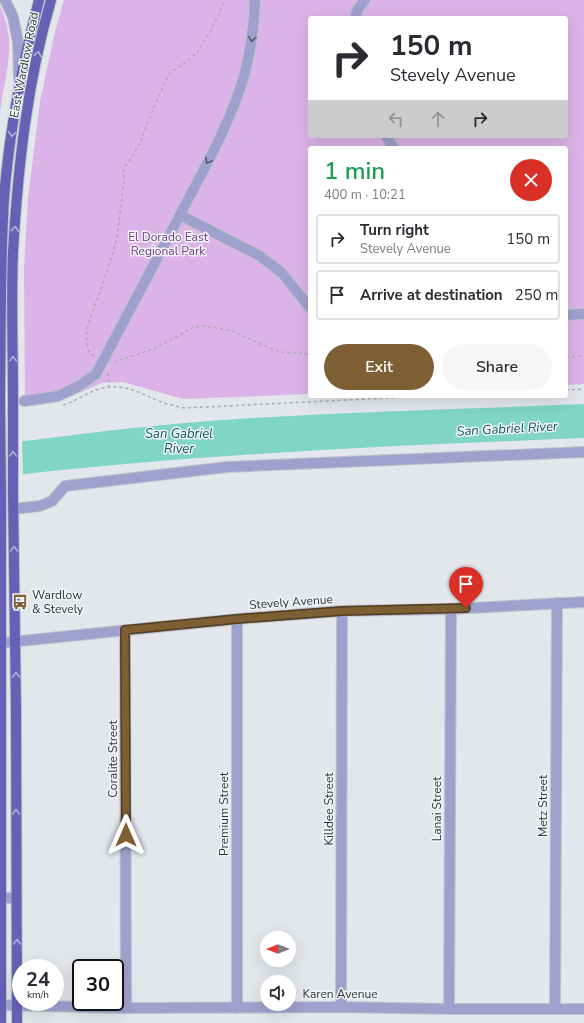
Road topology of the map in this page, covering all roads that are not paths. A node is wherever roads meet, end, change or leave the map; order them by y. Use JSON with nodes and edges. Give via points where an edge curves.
{"nodes":[{"id":1,"x":6,"y":0,"type":"edge"},
{"id":2,"x":39,"y":0,"type":"edge"},
{"id":3,"x":51,"y":0,"type":"edge"},
{"id":4,"x":255,"y":0,"type":"edge"},
{"id":5,"x":365,"y":0,"type":"edge"},
{"id":6,"x":356,"y":16,"type":"edge"},
{"id":7,"x":19,"y":82,"type":"junction"},
{"id":8,"x":180,"y":215,"type":"junction"},
{"id":9,"x":308,"y":306,"type":"edge"},
{"id":10,"x":584,"y":314,"type":"edge"},
{"id":11,"x":568,"y":315,"type":"edge"},
{"id":12,"x":0,"y":396,"type":"edge"},
{"id":13,"x":24,"y":401,"type":"dead end"},
{"id":14,"x":584,"y":452,"type":"edge"},
{"id":15,"x":13,"y":509,"type":"junction"},
{"id":16,"x":0,"y":514,"type":"edge"},
{"id":17,"x":584,"y":602,"type":"edge"},
{"id":18,"x":557,"y":603,"type":"junction"},
{"id":19,"x":451,"y":609,"type":"junction"},
{"id":20,"x":342,"y":611,"type":"junction"},
{"id":21,"x":237,"y":619,"type":"junction"},
{"id":22,"x":125,"y":630,"type":"junction"},
{"id":23,"x":15,"y":642,"type":"junction"},
{"id":24,"x":0,"y":643,"type":"edge"},
{"id":25,"x":0,"y":898,"type":"edge"},
{"id":26,"x":16,"y":898,"type":"junction"},
{"id":27,"x":17,"y":959,"type":"edge"},
{"id":28,"x":0,"y":1005,"type":"edge"},
{"id":29,"x":12,"y":1005,"type":"edge"},
{"id":30,"x":64,"y":1006,"type":"edge"},
{"id":31,"x":341,"y":1007,"type":"junction"},
{"id":32,"x":126,"y":1008,"type":"junction"},
{"id":33,"x":237,"y":1008,"type":"junction"},
{"id":34,"x":449,"y":1009,"type":"junction"},
{"id":35,"x":555,"y":1009,"type":"junction"},
{"id":36,"x":584,"y":1009,"type":"edge"},
{"id":37,"x":17,"y":1011,"type":"edge"},
{"id":38,"x":1,"y":1023,"type":"edge"},
{"id":39,"x":17,"y":1023,"type":"edge"}],
"edges":[{"from":1,"to":7,"type":"street","via":[[18,42]]},
{"from":2,"to":7,"type":"main road","name":"East Wardlow Road"},
{"from":15,"to":3,"type":"main road","name":"East Wardlow Road","one_way":true,"bridge":true,"via":[[13,253],[22,144],[33,78]]},
{"from":4,"to":8,"type":"street","one_way":true,"via":[[250,48],[244,77],[232,112]]},
{"from":5,"to":6,"type":"street"},
{"from":7,"to":12,"type":"main road","name":"East Wardlow Road","one_way":true,"via":[[4,200]]},
{"from":8,"to":9,"type":"street","via":[[270,263],[282,273]]},
{"from":8,"to":13,"type":"street","via":[[96,374],[58,396]]},
{"from":10,"to":11,"type":"street"},
{"from":12,"to":16,"type":"main road","name":"East Wardlow Road","bridge":true},
{"from":14,"to":15,"type":"street","via":[[227,467],[65,486],[52,501],[40,506]]},
{"from":23,"to":15,"type":"main road","name":"East Wardlow Road","one_way":true},
{"from":16,"to":24,"type":"main road","name":"East Wardlow Road"},
{"from":17,"to":18,"type":"street","name":"Stevely Avenue"},
{"from":18,"to":19,"type":"street","name":"Stevely Avenue"},
{"from":18,"to":35,"type":"street","name":"Metz Street"},
{"from":19,"to":20,"type":"street","name":"Stevely Avenue"},
{"from":19,"to":34,"type":"street","name":"Lanai Street"},
{"from":20,"to":21,"type":"street","name":"Stevely Avenue"},
{"from":20,"to":31,"type":"street","name":"Killdee Street"},
{"from":21,"to":22,"type":"street","name":"Stevely Avenue"},
{"from":21,"to":33,"type":"street","name":"Premium Street"},
{"from":22,"to":23,"type":"street","name":"Stevely Avenue"},
{"from":22,"to":32,"type":"street","name":"Coralite Street"},
{"from":23,"to":24,"type":"street","name":"Stevely Avenue"},
{"from":26,"to":23,"type":"main road","name":"East Wardlow Road","one_way":true},
{"from":24,"to":25,"type":"main road","name":"East Wardlow Road"},
{"from":25,"to":26,"type":"street"},
{"from":25,"to":28,"type":"main road","name":"East Wardlow Road"},
{"from":27,"to":26,"type":"main road","name":"East Wardlow Road","one_way":true},
{"from":28,"to":29,"type":"street","name":"Karen Avenue"},
{"from":28,"to":38,"type":"main road","name":"East Wardlow Road"},
{"from":30,"to":32,"type":"street","name":"Karen Avenue"},
{"from":31,"to":33,"type":"street","name":"Karen Avenue"},
{"from":31,"to":34,"type":"street","name":"Karen Avenue"},
{"from":32,"to":33,"type":"street","name":"Karen Avenue"},
{"from":34,"to":35,"type":"street","name":"Karen Avenue"},
{"from":35,"to":36,"type":"street","name":"Karen Avenue"},
{"from":37,"to":39,"type":"main road","name":"East Wardlow Road"}]}
